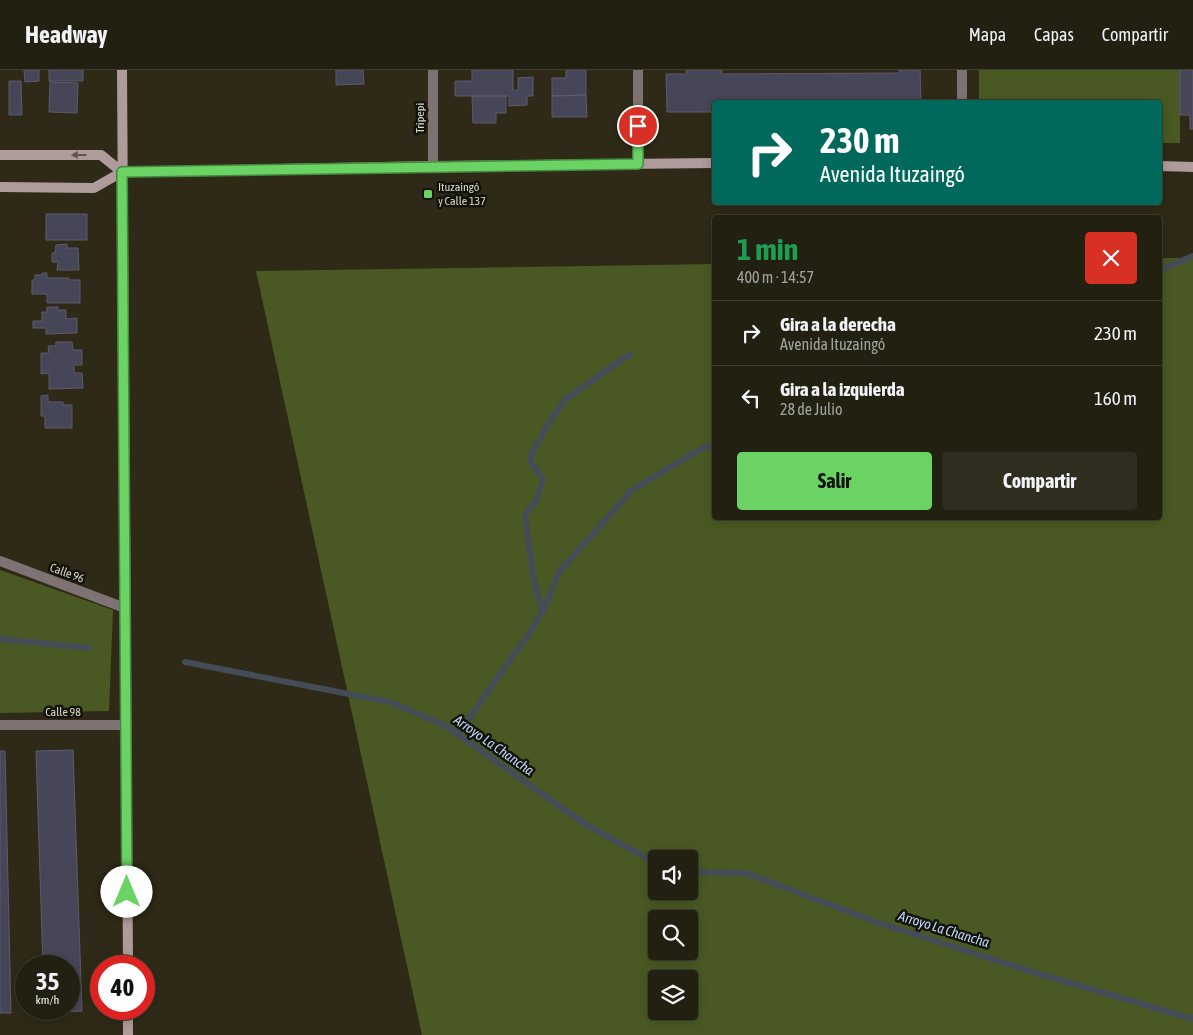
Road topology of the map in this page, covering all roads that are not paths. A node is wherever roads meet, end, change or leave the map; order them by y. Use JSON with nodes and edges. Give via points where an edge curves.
{"nodes":[{"id":1,"x":122,"y":70,"type":"edge"},
{"id":2,"x":433,"y":70,"type":"edge"},
{"id":3,"x":638,"y":70,"type":"edge"},
{"id":4,"x":962,"y":70,"type":"edge"},
{"id":5,"x":962,"y":100,"type":"edge"},
{"id":6,"x":0,"y":155,"type":"edge"},
{"id":7,"x":712,"y":163,"type":"edge"},
{"id":8,"x":638,"y":164,"type":"junction"},
{"id":9,"x":433,"y":166,"type":"junction"},
{"id":10,"x":1162,"y":166,"type":"edge"},
{"id":11,"x":1193,"y":167,"type":"edge"},
{"id":12,"x":122,"y":172,"type":"junction"},
{"id":13,"x":0,"y":187,"type":"edge"},
{"id":14,"x":0,"y":561,"type":"edge"},
{"id":15,"x":125,"y":608,"type":"junction"},
{"id":16,"x":0,"y":725,"type":"edge"},
{"id":17,"x":126,"y":725,"type":"junction"},
{"id":18,"x":128,"y":955,"type":"edge"},
{"id":19,"x":128,"y":1020,"type":"edge"},
{"id":20,"x":128,"y":1035,"type":"edge"}],
"edges":[{"from":1,"to":12,"type":"street"},
{"from":2,"to":9,"type":"street","name":"Tripepi"},
{"from":3,"to":8,"type":"street"},
{"from":4,"to":5,"type":"street"},
{"from":12,"to":6,"type":"street","one_way":true,"via":[[101,155]]},
{"from":7,"to":8,"type":"street"},
{"from":8,"to":9,"type":"street"},
{"from":9,"to":12,"type":"street"},
{"from":10,"to":11,"type":"street"},
{"from":12,"to":13,"type":"street","via":[[94,188]]},
{"from":12,"to":15,"type":"street"},
{"from":14,"to":15,"type":"street","name":"Calle 96"},
{"from":15,"to":17,"type":"street"},
{"from":16,"to":17,"type":"street","name":"Calle 98"},
{"from":17,"to":18,"type":"street"},
{"from":19,"to":20,"type":"street"}]}
